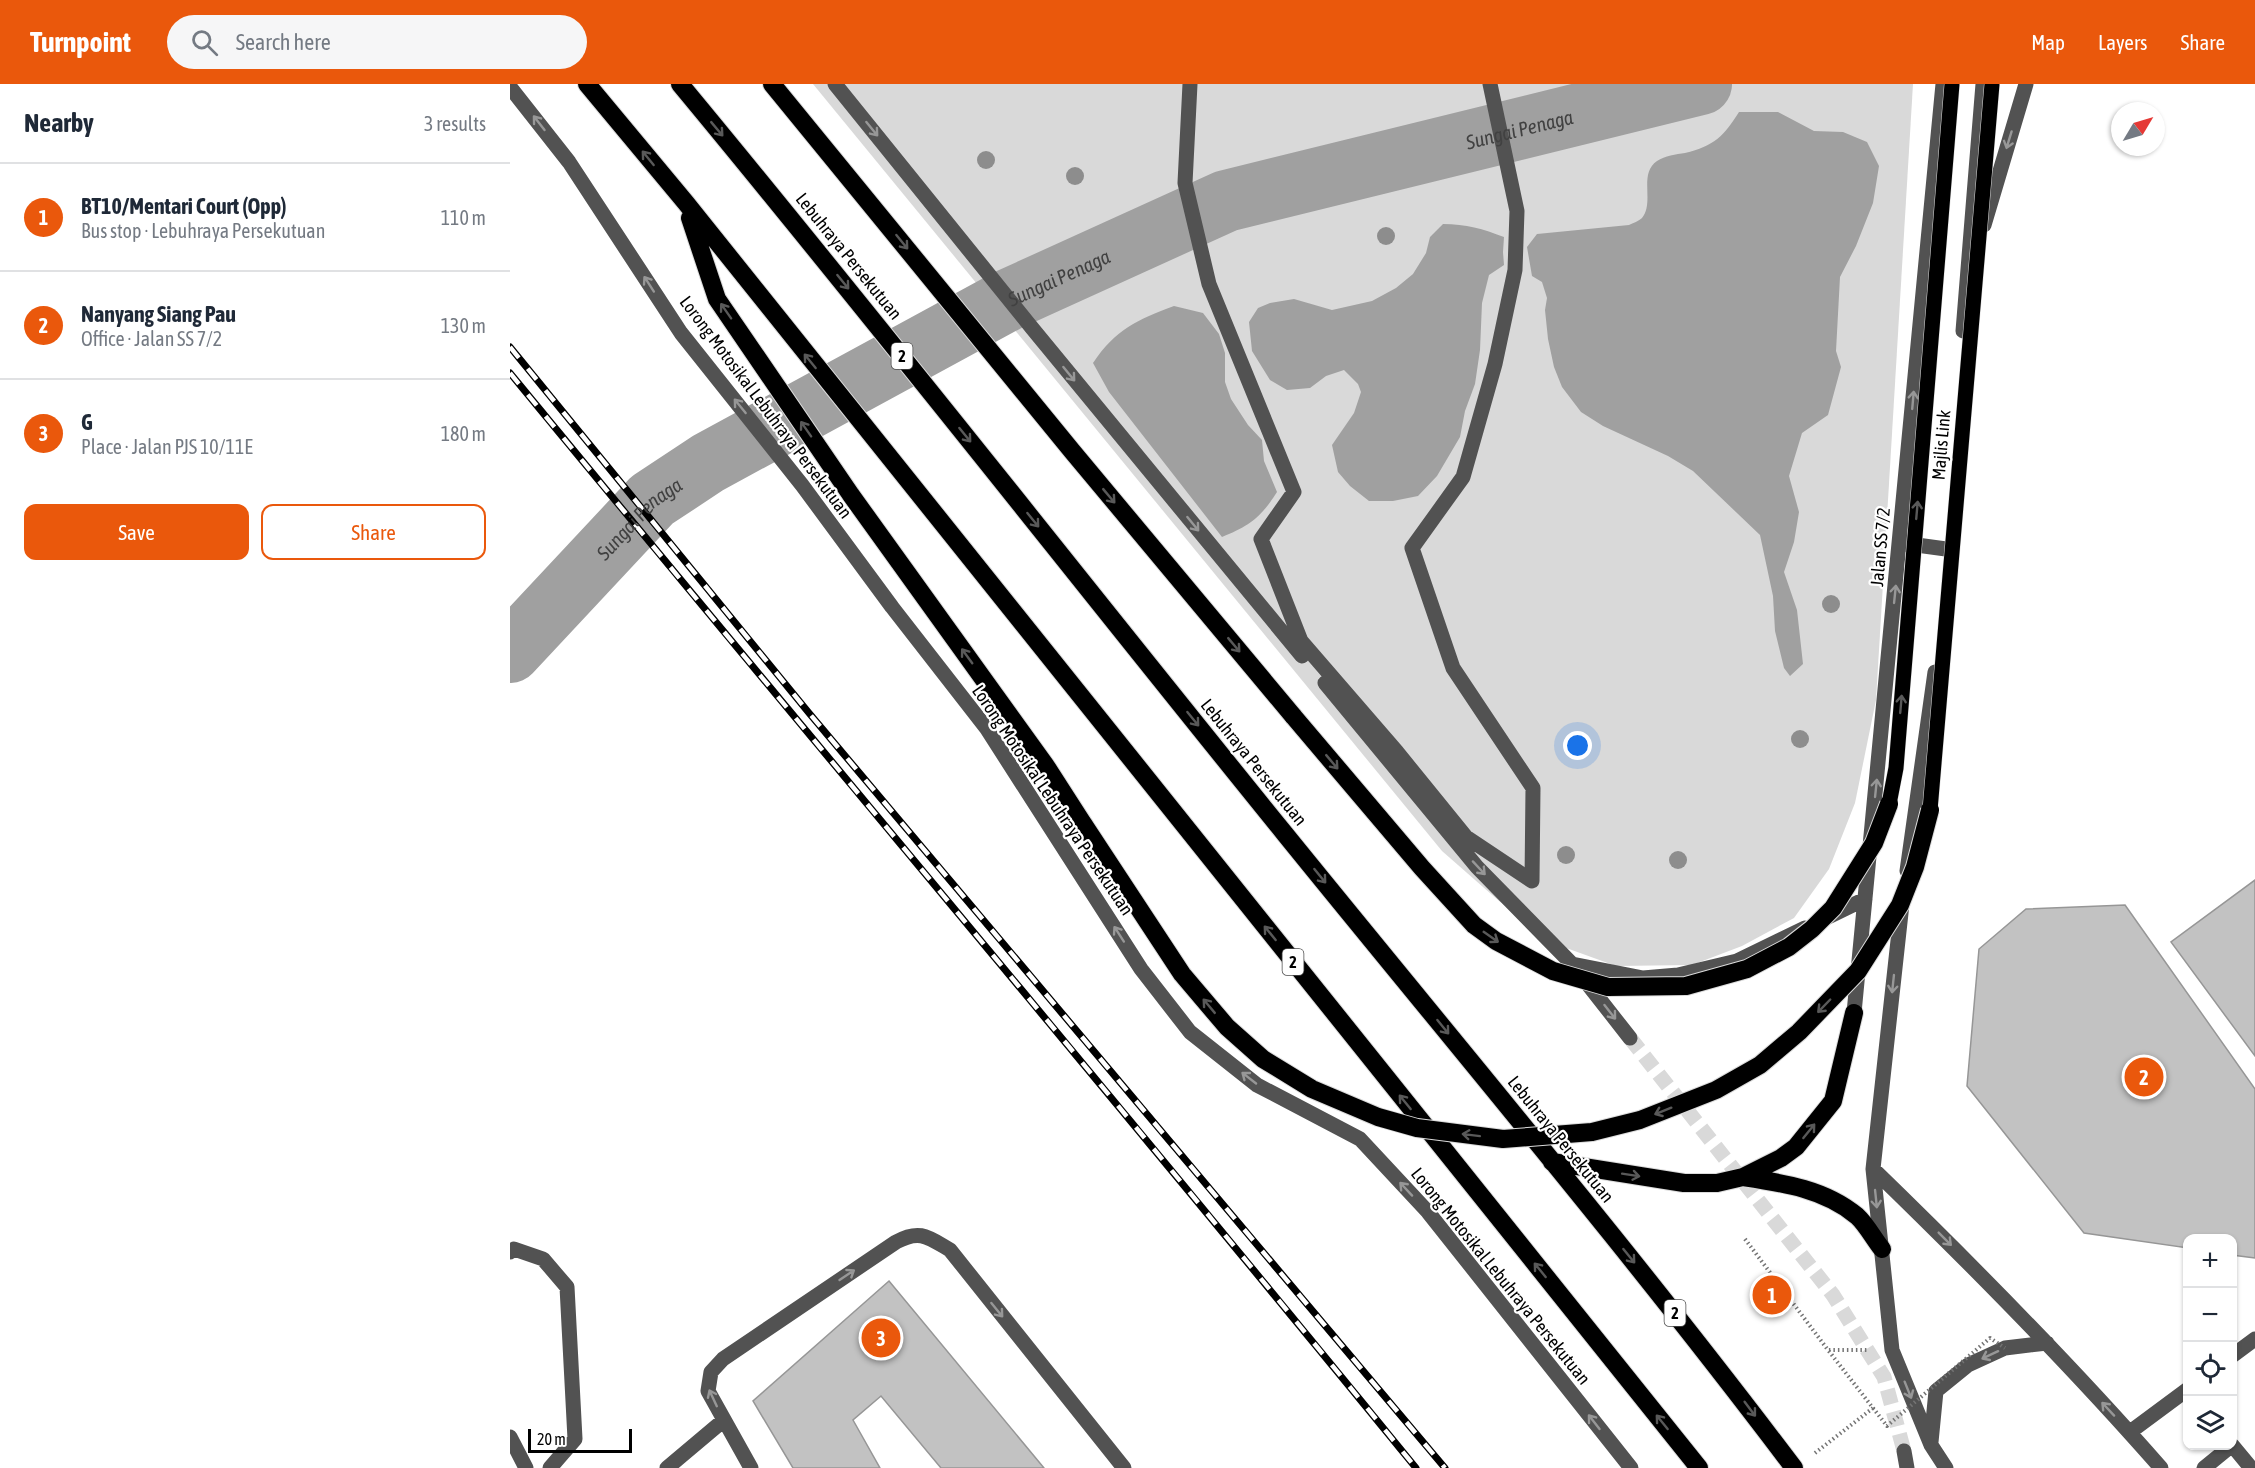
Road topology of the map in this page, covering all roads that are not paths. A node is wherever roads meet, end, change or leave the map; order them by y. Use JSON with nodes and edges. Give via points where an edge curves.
{"nodes":[{"id":1,"x":587,"y":84,"type":"edge"},
{"id":2,"x":680,"y":84,"type":"edge"},
{"id":3,"x":772,"y":84,"type":"edge"},
{"id":4,"x":835,"y":84,"type":"edge"},
{"id":5,"x":1191,"y":84,"type":"edge"},
{"id":6,"x":1490,"y":84,"type":"edge"},
{"id":7,"x":1943,"y":84,"type":"edge"},
{"id":8,"x":1952,"y":84,"type":"edge"},
{"id":9,"x":1983,"y":84,"type":"edge"},
{"id":10,"x":1992,"y":84,"type":"edge"},
{"id":11,"x":2026,"y":84,"type":"edge"},
{"id":12,"x":510,"y":87,"type":"edge"},
{"id":13,"x":686,"y":204,"type":"junction"},
{"id":14,"x":1968,"y":280,"type":"junction"},
{"id":15,"x":1900,"y":543,"type":"junction"},
{"id":16,"x":1946,"y":549,"type":"junction"},
{"id":17,"x":1889,"y":804,"type":"joint"},
{"id":18,"x":1930,"y":810,"type":"joint"},
{"id":19,"x":1865,"y":899,"type":"junction"},
{"id":20,"x":1572,"y":964,"type":"junction"},
{"id":21,"x":1854,"y":1013,"type":"joint"},
{"id":22,"x":1630,"y":1038,"type":"tunnel mouth"},
{"id":23,"x":1552,"y":1162,"type":"junction"},
{"id":24,"x":1873,"y":1169,"type":"junction"},
{"id":25,"x":1743,"y":1177,"type":"junction"},
{"id":26,"x":1882,"y":1249,"type":"junction"},
{"id":27,"x":510,"y":1252,"type":"edge"},
{"id":28,"x":2255,"y":1339,"type":"edge"},
{"id":29,"x":2047,"y":1343,"type":"junction"},
{"id":30,"x":2237,"y":1352,"type":"edge"},
{"id":31,"x":2183,"y":1392,"type":"edge"},
{"id":32,"x":724,"y":1420,"type":"junction"},
{"id":33,"x":2130,"y":1432,"type":"junction"},
{"id":34,"x":510,"y":1437,"type":"edge"},
{"id":35,"x":1931,"y":1445,"type":"junction"},
{"id":36,"x":2225,"y":1450,"type":"edge"},
{"id":37,"x":2235,"y":1450,"type":"edge"},
{"id":38,"x":1904,"y":1451,"type":"tunnel mouth"},
{"id":39,"x":526,"y":1468,"type":"edge"},
{"id":40,"x":550,"y":1468,"type":"edge"},
{"id":41,"x":667,"y":1468,"type":"edge"},
{"id":42,"x":751,"y":1468,"type":"edge"},
{"id":43,"x":1124,"y":1468,"type":"edge"},
{"id":44,"x":1631,"y":1468,"type":"edge"},
{"id":45,"x":1699,"y":1468,"type":"edge"},
{"id":46,"x":1794,"y":1468,"type":"edge"},
{"id":47,"x":1907,"y":1468,"type":"edge"},
{"id":48,"x":1946,"y":1468,"type":"edge"},
{"id":49,"x":2161,"y":1468,"type":"edge"},
{"id":50,"x":2204,"y":1468,"type":"edge"},
{"id":51,"x":2251,"y":1468,"type":"edge"}],
"edges":[{"from":13,"to":1,"type":"highway","number":"2","one_way":true},
{"from":2,"to":23,"type":"highway","name":"Lebuhraya Persekutuan","number":"2","one_way":true},
{"from":3,"to":17,"type":"highway","one_way":true,"bridge":true,"via":[[1332,762],[1474,925],[1496,941],[1553,971],[1608,987],[1686,986],[1747,969],[1789,947],[1833,908],[1874,843]]},
{"from":4,"to":20,"type":"street","one_way":true,"via":[[1477,867]]},
{"from":5,"to":6,"type":"street","via":[[1185,183],[1209,284],[1293,492],[1261,539],[1301,640],[1466,837],[1532,881],[1533,788],[1453,668],[1412,548],[1463,477],[1495,364],[1515,270],[1517,211]]},
{"from":15,"to":7,"type":"street","name":"Jalan SS 7/2","one_way":true},
{"from":17,"to":8,"type":"main road","name":"Majlis Link","one_way":true,"bridge":true,"via":[[1896,768]]},
{"from":9,"to":14,"type":"street"},
{"from":10,"to":18,"type":"main road","name":"Majlis Link","bridge":true},
{"from":11,"to":14,"type":"street","one_way":true},
{"from":44,"to":12,"type":"street","name":"Lorong Motosikal Lebuhraya Persekutuan","one_way":true,"via":[[1428,1212],[1360,1139],[1257,1085],[1190,1032],[1141,969],[987,729],[681,333],[569,162]]},
{"from":18,"to":13,"type":"highway","one_way":true,"bridge":true,"via":[[1900,905],[1858,971],[1799,1032],[1760,1065],[1716,1090],[1640,1120],[1592,1132],[1503,1139],[1417,1128],[1378,1117],[1312,1089],[1263,1059],[1227,1027],[1182,974],[1046,766],[717,299]]},
{"from":45,"to":13,"type":"highway","number":"2","one_way":true},
{"from":14,"to":16,"type":"street"},
{"from":15,"to":16,"type":"street"},
{"from":19,"to":15,"type":"street","name":"Jalan SS 7/2","one_way":true},
{"from":16,"to":24,"type":"street","one_way":true,"via":[[1939,648],[1899,926]]},
{"from":19,"to":20,"type":"street","via":[[1737,962],[1643,978]]},
{"from":19,"to":21,"type":"street","name":"Jalan SS 7/2"},
{"from":20,"to":22,"type":"street","one_way":true},
{"from":25,"to":21,"type":"highway","one_way":true,"via":[[1796,1147],[1833,1101]]},
{"from":23,"to":25,"type":"highway","one_way":true,"via":[[1684,1183],[1717,1183]]},
{"from":23,"to":46,"type":"highway","name":"Lebuhraya Persekutuan","number":"2","one_way":true,"via":[[1704,1349]]},
{"from":24,"to":26,"type":"street","one_way":true},
{"from":24,"to":29,"type":"street","one_way":true},
{"from":25,"to":26,"type":"highway","via":[[1801,1187],[1830,1200],[1857,1216]]},
{"from":26,"to":35,"type":"street","one_way":true,"via":[[1892,1350]]},
{"from":27,"to":40,"type":"street","via":[[514,1249],[543,1259],[567,1287],[575,1439]]},
{"from":28,"to":30,"type":"street"},
{"from":33,"to":29,"type":"street","one_way":true},
{"from":29,"to":35,"type":"street","one_way":true,"via":[[2005,1348],[1968,1365],[1936,1390]]},
{"from":31,"to":33,"type":"street"},
{"from":32,"to":41,"type":"street"},
{"from":32,"to":42,"type":"street"},
{"from":32,"to":43,"type":"street","one_way":true,"via":[[708,1391],[711,1372],[723,1359],[896,1242],[908,1235],[921,1234],[950,1250]]},
{"from":33,"to":49,"type":"street"},
{"from":34,"to":39,"type":"street"},
{"from":35,"to":48,"type":"street"},
{"from":36,"to":50,"type":"street"},
{"from":37,"to":51,"type":"street"},
{"from":38,"to":47,"type":"street"}]}
